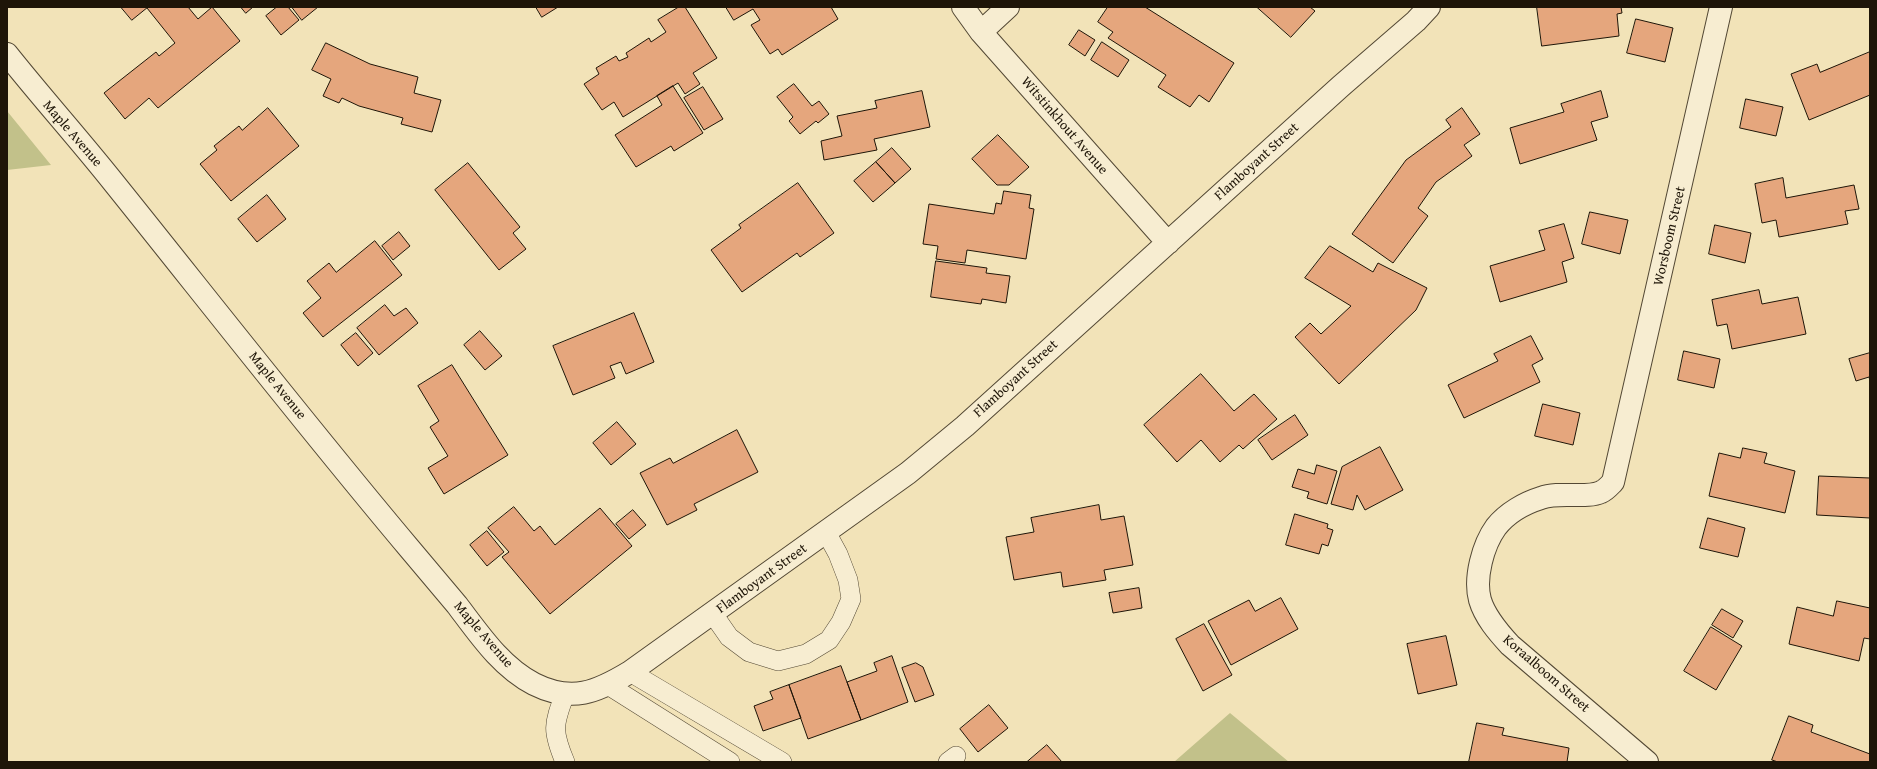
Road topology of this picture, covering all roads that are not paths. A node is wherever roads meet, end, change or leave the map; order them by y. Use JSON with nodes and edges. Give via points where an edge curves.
{"nodes":[{"id":1,"x":963,"y":7,"type":"edge"},
{"id":2,"x":1008,"y":7,"type":"edge"},
{"id":3,"x":1429,"y":7,"type":"edge"},
{"id":4,"x":1721,"y":7,"type":"edge"},
{"id":5,"x":981,"y":32,"type":"junction"},
{"id":6,"x":7,"y":54,"type":"edge"},
{"id":7,"x":1168,"y":243,"type":"junction"},
{"id":8,"x":1618,"y":464,"type":"joint"},
{"id":9,"x":826,"y":532,"type":"junction"},
{"id":10,"x":713,"y":614,"type":"junction"},
{"id":11,"x":630,"y":672,"type":"junction"},
{"id":12,"x":608,"y":685,"type":"junction"},
{"id":13,"x":565,"y":694,"type":"junction"},
{"id":14,"x":565,"y":762,"type":"edge"},
{"id":15,"x":730,"y":762,"type":"edge"},
{"id":16,"x":782,"y":762,"type":"edge"},
{"id":17,"x":1647,"y":762,"type":"edge"}],
"edges":[{"from":1,"to":5,"type":"street","name":"Witstinkhout Avenue"},
{"from":2,"to":5,"type":"street"},
{"from":3,"to":7,"type":"street","name":"Flamboyant Street"},
{"from":4,"to":8,"type":"street","name":"Worsboom Street"},
{"from":5,"to":7,"type":"street","name":"Witstinkhout Avenue"},
{"from":6,"to":13,"type":"street","name":"Maple Avenue","via":[[480,635],[505,663],[520,675],[533,683]]},
{"from":7,"to":9,"type":"street","name":"Flamboyant Street","via":[[965,426],[908,473]]},
{"from":8,"to":17,"type":"street","name":"Koraalboom Street","via":[[1613,482],[1602,492],[1542,497],[1517,508],[1496,527],[1478,570],[1477,587],[1480,601],[1494,627],[1510,645]]},
{"from":9,"to":10,"type":"street","name":"Flamboyant Street"},
{"from":9,"to":10,"type":"lane","via":[[848,580],[850,599],[841,622],[829,640],[806,654],[778,661],[749,652],[729,637]]},
{"from":10,"to":11,"type":"street","name":"Flamboyant Street"},
{"from":11,"to":12,"type":"street","name":"Flamboyant Street"},
{"from":11,"to":16,"type":"lane"},
{"from":12,"to":13,"type":"street","name":"Flamboyant Street","via":[[581,694]]},
{"from":12,"to":15,"type":"lane"},
{"from":13,"to":14,"type":"lane","via":[[555,721],[556,740]]}]}
